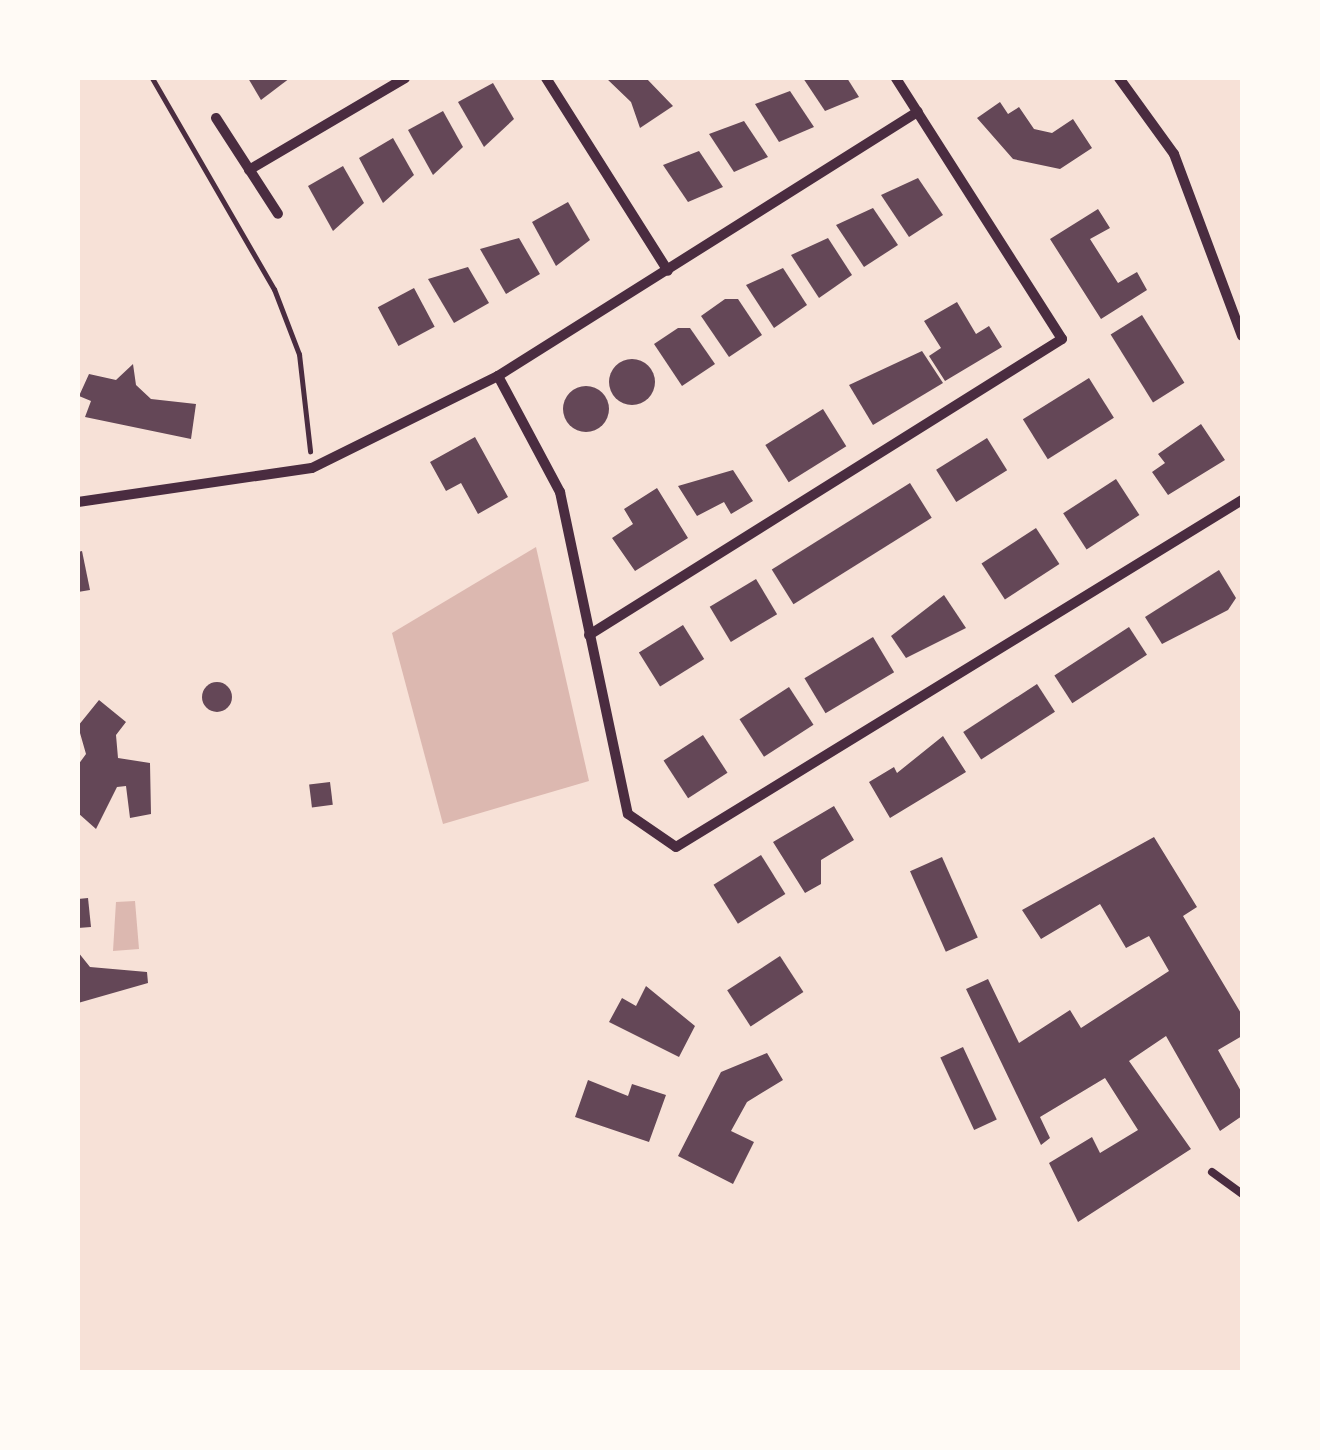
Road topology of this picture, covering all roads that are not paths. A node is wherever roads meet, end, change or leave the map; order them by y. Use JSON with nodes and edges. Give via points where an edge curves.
{"nodes":[{"id":1,"x":405,"y":78,"type":"edge"},
{"id":2,"x":546,"y":78,"type":"edge"},
{"id":3,"x":896,"y":78,"type":"edge"},
{"id":4,"x":1119,"y":78,"type":"edge"},
{"id":5,"x":918,"y":112,"type":"junction"},
{"id":6,"x":216,"y":118,"type":"dead end"},
{"id":7,"x":249,"y":170,"type":"junction"},
{"id":8,"x":278,"y":214,"type":"dead end"},
{"id":9,"x":668,"y":271,"type":"junction"},
{"id":10,"x":1242,"y":336,"type":"edge"},
{"id":11,"x":498,"y":376,"type":"junction"},
{"id":12,"x":1242,"y":500,"type":"edge"},
{"id":13,"x":78,"y":502,"type":"edge"},
{"id":14,"x":589,"y":635,"type":"junction"},
{"id":15,"x":1212,"y":1172,"type":"dead end"},
{"id":16,"x":1242,"y":1194,"type":"edge"}],
"edges":[{"from":1,"to":7,"type":"street"},
{"from":2,"to":9,"type":"street"},
{"from":3,"to":5,"type":"street"},
{"from":4,"to":10,"type":"street","via":[[1174,154]]},
{"from":5,"to":9,"type":"street"},
{"from":5,"to":14,"type":"street","via":[[1062,338]]},
{"from":6,"to":7,"type":"street"},
{"from":7,"to":8,"type":"street"},
{"from":9,"to":11,"type":"street"},
{"from":11,"to":13,"type":"street","via":[[312,468]]},
{"from":11,"to":14,"type":"street","via":[[560,492]]},
{"from":12,"to":14,"type":"street","via":[[676,847],[628,814]]},
{"from":15,"to":16,"type":"lane"}]}
